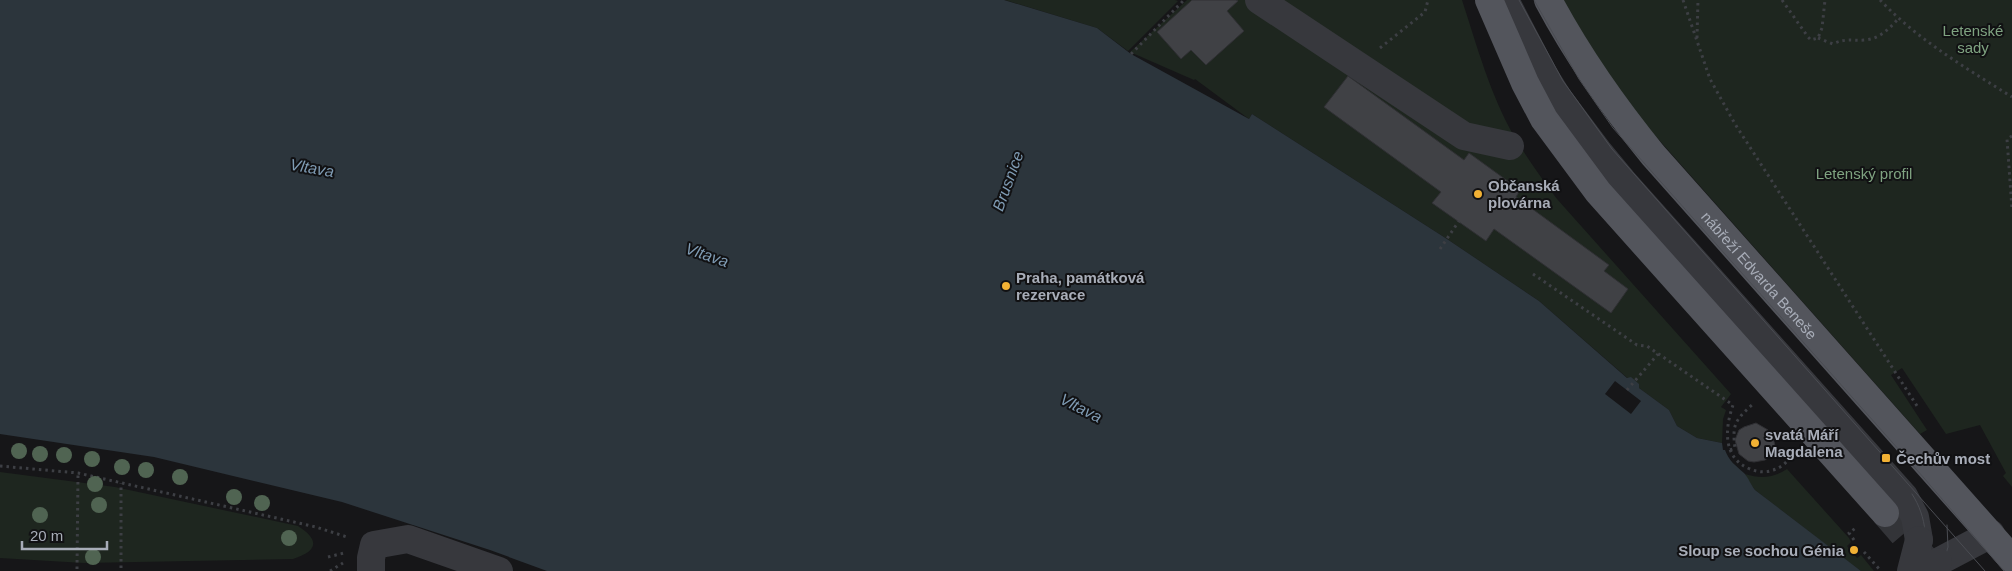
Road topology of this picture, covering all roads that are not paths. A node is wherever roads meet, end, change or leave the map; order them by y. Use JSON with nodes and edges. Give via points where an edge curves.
{"nodes":[{"id":1,"x":1259,"y":0,"type":"edge"},
{"id":2,"x":1489,"y":0,"type":"edge"},
{"id":3,"x":1505,"y":0,"type":"edge"},
{"id":4,"x":1548,"y":0,"type":"edge"},
{"id":5,"x":1510,"y":146,"type":"dead end"},
{"id":6,"x":1885,"y":513,"type":"tunnel mouth"},
{"id":7,"x":1991,"y":534,"type":"junction"},
{"id":8,"x":372,"y":558,"type":"edge"},
{"id":9,"x":2012,"y":559,"type":"edge"},
{"id":10,"x":1932,"y":567,"type":"edge"},
{"id":11,"x":499,"y":571,"type":"edge"},
{"id":12,"x":1911,"y":571,"type":"edge"},
{"id":13,"x":1965,"y":571,"type":"edge"}],
"edges":[{"from":1,"to":5,"type":"street","via":[[1464,136]]},
{"from":2,"to":6,"type":"main road","via":[[1544,119],[1588,179]]},
{"from":3,"to":12,"type":"street","bridge":true,"via":[[1544,75],[1622,180],[1904,496],[1915,516],[1919,540]]},
{"from":4,"to":7,"type":"main road","name":"nábřeží Edvarda Beneše","via":[[1591,73],[1653,155]]},
{"from":7,"to":9,"type":"main road","name":"nábřeží Edvarda Beneše"},
{"from":7,"to":10,"type":"street"},
{"from":7,"to":13,"type":"street"},
{"from":8,"to":11,"type":"street","via":[[408,539]]}]}
